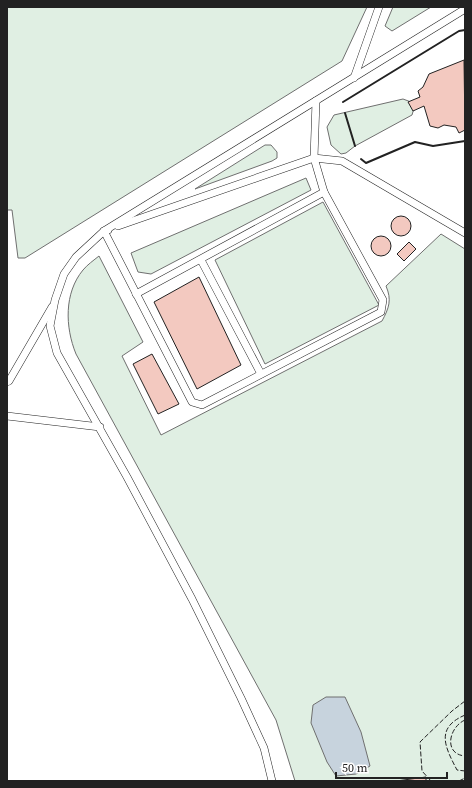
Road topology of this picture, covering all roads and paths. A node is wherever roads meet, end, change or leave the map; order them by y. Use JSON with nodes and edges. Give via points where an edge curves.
{"nodes":[{"id":1,"x":379,"y":7,"type":"edge"},
{"id":2,"x":465,"y":9,"type":"edge"},
{"id":3,"x":354,"y":78,"type":"junction"},
{"id":4,"x":316,"y":101,"type":"junction"},
{"id":5,"x":314,"y":158,"type":"junction"},
{"id":6,"x":324,"y":192,"type":"junction"},
{"id":7,"x":104,"y":231,"type":"junction"},
{"id":8,"x":465,"y":233,"type":"edge"},
{"id":9,"x":201,"y":260,"type":"junction"},
{"id":10,"x":136,"y":294,"type":"junction"},
{"id":11,"x":55,"y":300,"type":"junction"},
{"id":12,"x":261,"y":374,"type":"junction"},
{"id":13,"x":7,"y":382,"type":"edge"},
{"id":14,"x":7,"y":416,"type":"edge"},
{"id":15,"x":100,"y":427,"type":"junction"},
{"id":16,"x":272,"y":781,"type":"edge"}],
"edges":[{"from":1,"to":3,"type":"lane"},
{"from":2,"to":3,"type":"lane"},
{"from":3,"to":4,"type":"lane"},
{"from":4,"to":5,"type":"lane"},
{"from":4,"to":7,"type":"lane"},
{"from":5,"to":6,"type":"lane"},
{"from":5,"to":7,"type":"lane"},
{"from":5,"to":8,"type":"lane","via":[[342,161]]},
{"from":6,"to":9,"type":"lane"},
{"from":6,"to":12,"type":"lane","via":[[383,300],[381,312]]},
{"from":7,"to":10,"type":"lane"},
{"from":7,"to":11,"type":"lane","via":[[76,257],[64,274]]},
{"from":9,"to":10,"type":"lane"},
{"from":9,"to":12,"type":"lane"},
{"from":10,"to":12,"type":"lane","via":[[192,402],[202,405]]},
{"from":11,"to":13,"type":"lane","via":[[29,349]]},
{"from":11,"to":15,"type":"lane","via":[[50,326],[57,353]]},
{"from":14,"to":15,"type":"lane"},
{"from":15,"to":16,"type":"lane","via":[[192,599],[241,698],[264,748]]}]}
